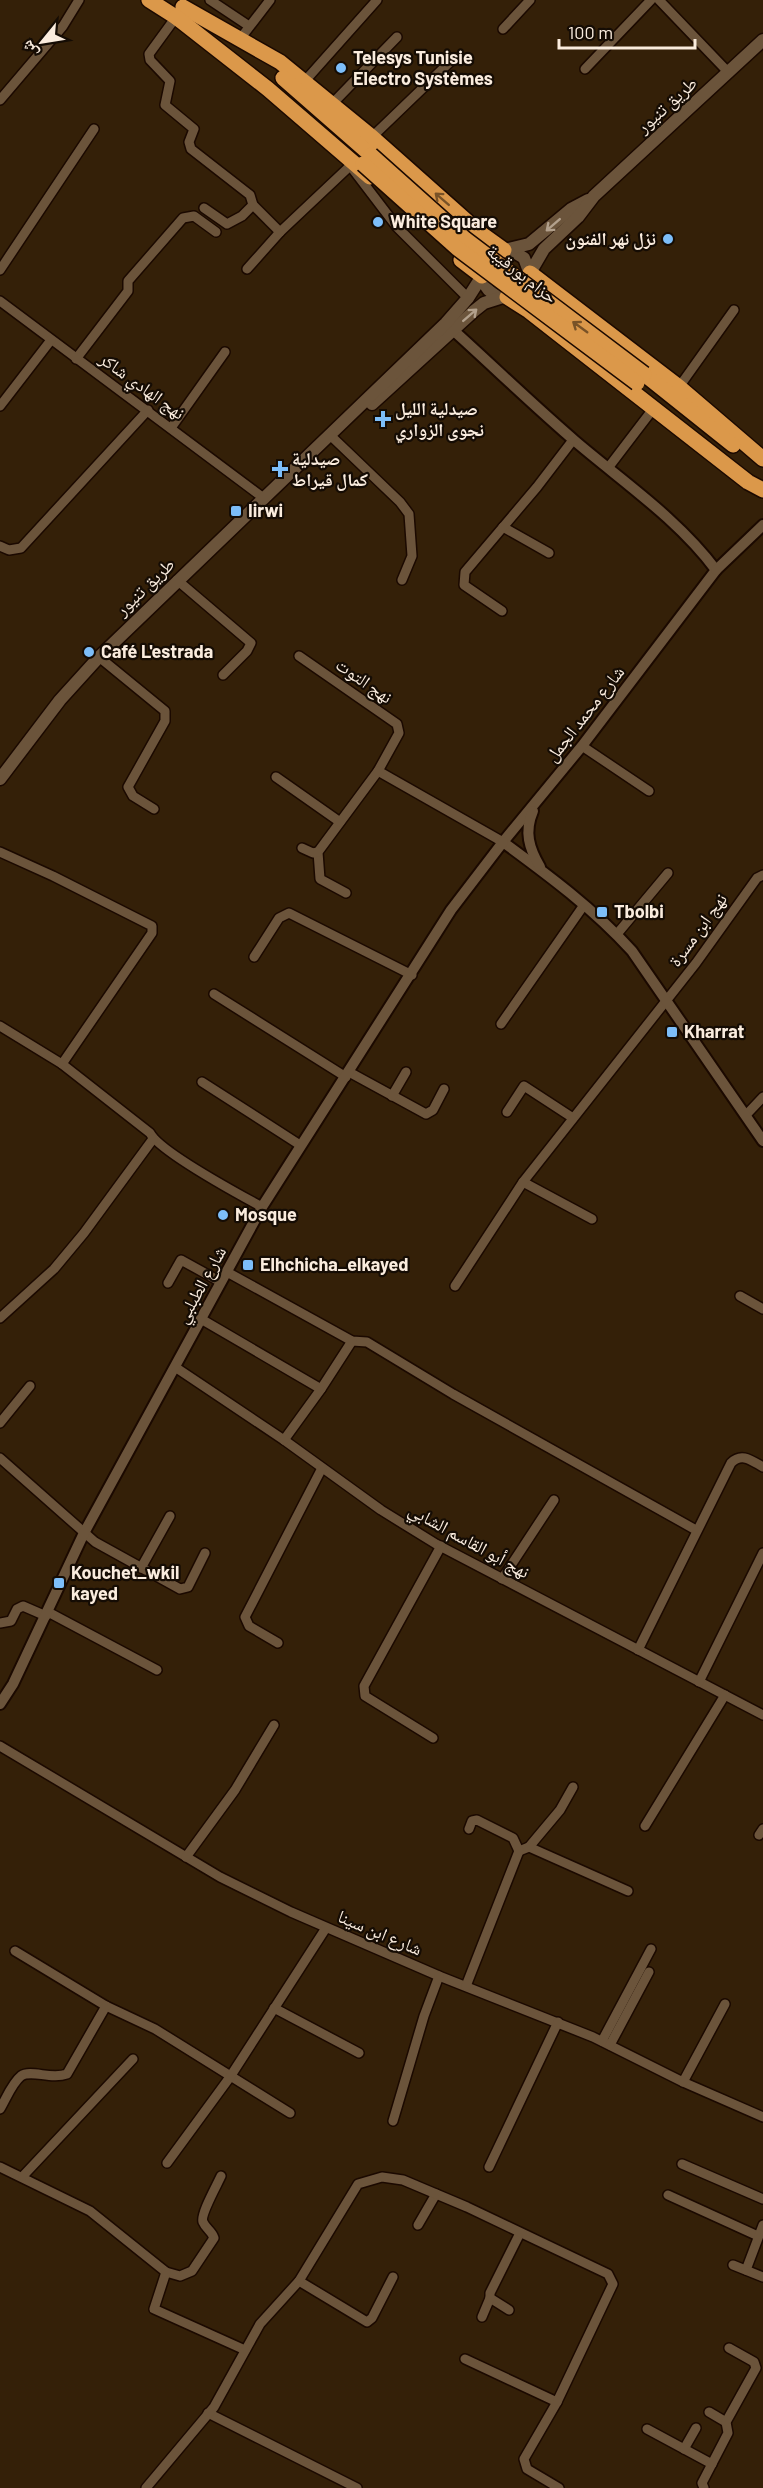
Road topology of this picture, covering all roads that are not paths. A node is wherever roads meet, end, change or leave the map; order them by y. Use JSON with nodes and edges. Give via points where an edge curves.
{"nodes":[{"id":1,"x":78,"y":0,"type":"edge"},
{"id":2,"x":149,"y":0,"type":"edge"},
{"id":3,"x":210,"y":0,"type":"edge"},
{"id":4,"x":270,"y":0,"type":"edge"},
{"id":5,"x":377,"y":0,"type":"edge"},
{"id":6,"x":530,"y":0,"type":"edge"},
{"id":7,"x":651,"y":0,"type":"edge"},
{"id":8,"x":659,"y":0,"type":"edge"},
{"id":9,"x":178,"y":8,"type":"edge"},
{"id":10,"x":249,"y":26,"type":"junction"},
{"id":11,"x":503,"y":29,"type":"dead end"},
{"id":12,"x":397,"y":37,"type":"dead end"},
{"id":13,"x":240,"y":39,"type":"junction"},
{"id":14,"x":761,"y":46,"type":"edge"},
{"id":15,"x":452,"y":60,"type":"dead end"},
{"id":16,"x":585,"y":69,"type":"dead end"},
{"id":17,"x":729,"y":73,"type":"junction"},
{"id":18,"x":304,"y":82,"type":"junction"},
{"id":19,"x":0,"y":100,"type":"edge"},
{"id":20,"x":332,"y":104,"type":"junction"},
{"id":21,"x":94,"y":129,"type":"dead end"},
{"id":22,"x":372,"y":137,"type":"junction"},
{"id":23,"x":360,"y":162,"type":"junction"},
{"id":24,"x":594,"y":196,"type":"junction"},
{"id":25,"x":253,"y":205,"type":"junction"},
{"id":26,"x":204,"y":208,"type":"dead end"},
{"id":27,"x":216,"y":232,"type":"dead end"},
{"id":28,"x":280,"y":232,"type":"junction"},
{"id":29,"x":507,"y":250,"type":"junction"},
{"id":30,"x":247,"y":269,"type":"dead end"},
{"id":31,"x":0,"y":270,"type":"edge"},
{"id":32,"x":530,"y":273,"type":"junction"},
{"id":33,"x":482,"y":276,"type":"junction"},
{"id":34,"x":505,"y":297,"type":"junction"},
{"id":35,"x":468,"y":298,"type":"junction"},
{"id":36,"x":0,"y":301,"type":"edge"},
{"id":37,"x":734,"y":309,"type":"dead end"},
{"id":38,"x":453,"y":330,"type":"junction"},
{"id":39,"x":51,"y":340,"type":"junction"},
{"id":40,"x":225,"y":352,"type":"dead end"},
{"id":41,"x":76,"y":359,"type":"junction"},
{"id":42,"x":640,"y":379,"type":"junction"},
{"id":43,"x":679,"y":387,"type":"junction"},
{"id":44,"x":0,"y":406,"type":"edge"},
{"id":45,"x":148,"y":410,"type":"junction"},
{"id":46,"x":650,"y":413,"type":"dead end"},
{"id":47,"x":171,"y":428,"type":"junction"},
{"id":48,"x":331,"y":436,"type":"junction"},
{"id":49,"x":573,"y":440,"type":"junction"},
{"id":50,"x":763,"y":459,"type":"edge"},
{"id":51,"x":608,"y":468,"type":"junction"},
{"id":52,"x":763,"y":469,"type":"edge"},
{"id":53,"x":763,"y":484,"type":"edge"},
{"id":54,"x":763,"y":490,"type":"edge"},
{"id":55,"x":265,"y":499,"type":"junction"},
{"id":56,"x":763,"y":525,"type":"edge"},
{"id":57,"x":503,"y":527,"type":"junction"},
{"id":58,"x":0,"y":546,"type":"edge"},
{"id":59,"x":549,"y":553,"type":"dead end"},
{"id":60,"x":716,"y":570,"type":"junction"},
{"id":61,"x":177,"y":580,"type":"junction"},
{"id":62,"x":402,"y":580,"type":"dead end"},
{"id":63,"x":502,"y":611,"type":"dead end"},
{"id":64,"x":298,"y":656,"type":"dead end"},
{"id":65,"x":99,"y":657,"type":"junction"},
{"id":66,"x":223,"y":675,"type":"dead end"},
{"id":67,"x":582,"y":746,"type":"junction"},
{"id":68,"x":378,"y":771,"type":"junction"},
{"id":69,"x":0,"y":777,"type":"edge"},
{"id":70,"x":276,"y":777,"type":"dead end"},
{"id":71,"x":649,"y":791,"type":"dead end"},
{"id":72,"x":536,"y":802,"type":"junction"},
{"id":73,"x":153,"y":809,"type":"dead end"},
{"id":74,"x":340,"y":822,"type":"junction"},
{"id":75,"x":503,"y":842,"type":"junction"},
{"id":76,"x":302,"y":848,"type":"dead end"},
{"id":77,"x":0,"y":852,"type":"edge"},
{"id":78,"x":318,"y":852,"type":"junction"},
{"id":79,"x":544,"y":872,"type":"junction"},
{"id":80,"x":668,"y":873,"type":"dead end"},
{"id":81,"x":761,"y":876,"type":"edge"},
{"id":82,"x":345,"y":893,"type":"dead end"},
{"id":83,"x":584,"y":905,"type":"junction"},
{"id":84,"x":617,"y":934,"type":"junction"},
{"id":85,"x":254,"y":957,"type":"dead end"},
{"id":86,"x":412,"y":975,"type":"junction"},
{"id":87,"x":214,"y":994,"type":"dead end"},
{"id":88,"x":665,"y":1002,"type":"junction"},
{"id":89,"x":501,"y":1024,"type":"dead end"},
{"id":90,"x":0,"y":1026,"type":"edge"},
{"id":91,"x":62,"y":1064,"type":"junction"},
{"id":92,"x":406,"y":1072,"type":"dead end"},
{"id":93,"x":348,"y":1075,"type":"junction"},
{"id":94,"x":202,"y":1082,"type":"dead end"},
{"id":95,"x":444,"y":1089,"type":"dead end"},
{"id":96,"x":392,"y":1096,"type":"junction"},
{"id":97,"x":763,"y":1097,"type":"edge"},
{"id":98,"x":507,"y":1112,"type":"dead end"},
{"id":99,"x":746,"y":1115,"type":"junction"},
{"id":100,"x":573,"y":1118,"type":"junction"},
{"id":101,"x":153,"y":1139,"type":"junction"},
{"id":102,"x":763,"y":1141,"type":"edge"},
{"id":103,"x":300,"y":1145,"type":"junction"},
{"id":104,"x":523,"y":1182,"type":"junction"},
{"id":105,"x":262,"y":1207,"type":"junction"},
{"id":106,"x":592,"y":1219,"type":"dead end"},
{"id":107,"x":224,"y":1277,"type":"junction"},
{"id":108,"x":168,"y":1283,"type":"dead end"},
{"id":109,"x":455,"y":1286,"type":"dead end"},
{"id":110,"x":740,"y":1296,"type":"dead end"},
{"id":111,"x":763,"y":1309,"type":"edge"},
{"id":112,"x":0,"y":1318,"type":"edge"},
{"id":113,"x":201,"y":1319,"type":"junction"},
{"id":114,"x":352,"y":1341,"type":"junction"},
{"id":115,"x":175,"y":1367,"type":"junction"},
{"id":116,"x":30,"y":1386,"type":"dead end"},
{"id":117,"x":321,"y":1389,"type":"junction"},
{"id":118,"x":0,"y":1423,"type":"edge"},
{"id":119,"x":284,"y":1440,"type":"junction"},
{"id":120,"x":0,"y":1458,"type":"edge"},
{"id":121,"x":763,"y":1467,"type":"edge"},
{"id":122,"x":322,"y":1468,"type":"junction"},
{"id":123,"x":554,"y":1500,"type":"dead end"},
{"id":124,"x":170,"y":1516,"type":"dead end"},
{"id":125,"x":696,"y":1530,"type":"junction"},
{"id":126,"x":84,"y":1533,"type":"junction"},
{"id":127,"x":441,"y":1546,"type":"junction"},
{"id":128,"x":204,"y":1552,"type":"dead end"},
{"id":129,"x":763,"y":1553,"type":"edge"},
{"id":130,"x":141,"y":1568,"type":"junction"},
{"id":131,"x":502,"y":1579,"type":"junction"},
{"id":132,"x":47,"y":1613,"type":"junction"},
{"id":133,"x":0,"y":1623,"type":"edge"},
{"id":134,"x":278,"y":1643,"type":"dead end"},
{"id":135,"x":638,"y":1650,"type":"junction"},
{"id":136,"x":157,"y":1670,"type":"dead end"},
{"id":137,"x":699,"y":1682,"type":"junction"},
{"id":138,"x":724,"y":1695,"type":"junction"},
{"id":139,"x":0,"y":1704,"type":"edge"},
{"id":140,"x":763,"y":1715,"type":"edge"},
{"id":141,"x":274,"y":1725,"type":"dead end"},
{"id":142,"x":433,"y":1738,"type":"dead end"},
{"id":143,"x":0,"y":1746,"type":"edge"},
{"id":144,"x":573,"y":1788,"type":"dead end"},
{"id":145,"x":645,"y":1826,"type":"dead end"},
{"id":146,"x":469,"y":1829,"type":"dead end"},
{"id":147,"x":529,"y":1847,"type":"junction"},
{"id":148,"x":519,"y":1851,"type":"junction"},
{"id":149,"x":186,"y":1857,"type":"junction"},
{"id":150,"x":628,"y":1891,"type":"dead end"},
{"id":151,"x":326,"y":1928,"type":"junction"},
{"id":152,"x":651,"y":1949,"type":"dead end"},
{"id":153,"x":15,"y":1950,"type":"dead end"},
{"id":154,"x":649,"y":1972,"type":"dead end"},
{"id":155,"x":439,"y":1976,"type":"junction"},
{"id":156,"x":466,"y":1986,"type":"junction"},
{"id":157,"x":725,"y":2004,"type":"dead end"},
{"id":158,"x":106,"y":2006,"type":"junction"},
{"id":159,"x":274,"y":2008,"type":"junction"},
{"id":160,"x":558,"y":2022,"type":"junction"},
{"id":161,"x":606,"y":2043,"type":"junction"},
{"id":162,"x":359,"y":2053,"type":"dead end"},
{"id":163,"x":132,"y":2060,"type":"dead end"},
{"id":164,"x":230,"y":2077,"type":"junction"},
{"id":165,"x":683,"y":2082,"type":"junction"},
{"id":166,"x":0,"y":2109,"type":"edge"},
{"id":167,"x":290,"y":2113,"type":"dead end"},
{"id":168,"x":763,"y":2117,"type":"edge"},
{"id":169,"x":393,"y":2121,"type":"dead end"},
{"id":170,"x":167,"y":2163,"type":"dead end"},
{"id":171,"x":682,"y":2164,"type":"dead end"},
{"id":172,"x":0,"y":2167,"type":"edge"},
{"id":173,"x":489,"y":2167,"type":"dead end"},
{"id":174,"x":23,"y":2176,"type":"junction"},
{"id":175,"x":221,"y":2176,"type":"dead end"},
{"id":176,"x":435,"y":2194,"type":"junction"},
{"id":177,"x":669,"y":2195,"type":"dead end"},
{"id":178,"x":763,"y":2199,"type":"edge"},
{"id":179,"x":418,"y":2225,"type":"dead end"},
{"id":180,"x":763,"y":2225,"type":"edge"},
{"id":181,"x":520,"y":2233,"type":"junction"},
{"id":182,"x":758,"y":2236,"type":"junction"},
{"id":183,"x":733,"y":2265,"type":"dead end"},
{"id":184,"x":746,"y":2270,"type":"junction"},
{"id":185,"x":166,"y":2272,"type":"junction"},
{"id":186,"x":393,"y":2277,"type":"dead end"},
{"id":187,"x":763,"y":2277,"type":"edge"},
{"id":188,"x":299,"y":2281,"type":"junction"},
{"id":189,"x":490,"y":2298,"type":"junction"},
{"id":190,"x":509,"y":2310,"type":"dead end"},
{"id":191,"x":482,"y":2317,"type":"dead end"},
{"id":192,"x":729,"y":2348,"type":"dead end"},
{"id":193,"x":245,"y":2350,"type":"junction"},
{"id":194,"x":465,"y":2359,"type":"dead end"},
{"id":195,"x":557,"y":2402,"type":"junction"},
{"id":196,"x":709,"y":2412,"type":"dead end"},
{"id":197,"x":208,"y":2414,"type":"junction"},
{"id":198,"x":726,"y":2422,"type":"junction"},
{"id":199,"x":696,"y":2428,"type":"dead end"},
{"id":200,"x":647,"y":2429,"type":"dead end"},
{"id":201,"x":684,"y":2449,"type":"junction"},
{"id":202,"x":712,"y":2464,"type":"junction"},
{"id":203,"x":146,"y":2488,"type":"edge"},
{"id":204,"x":357,"y":2488,"type":"edge"},
{"id":205,"x":559,"y":2488,"type":"edge"},
{"id":206,"x":704,"y":2488,"type":"edge"}],
"edges":[{"from":1,"to":19,"type":"street","via":[[63,26]]},
{"from":2,"to":9,"type":"highway","name":"حزام بورقيبة"},
{"from":3,"to":10,"type":"street"},
{"from":4,"to":10,"type":"street"},
{"from":5,"to":18,"type":"street"},
{"from":6,"to":11,"type":"street"},
{"from":7,"to":16,"type":"street"},
{"from":8,"to":17,"type":"street"},
{"from":9,"to":13,"type":"highway"},
{"from":9,"to":23,"type":"highway","name":"حزام بورقيبة","via":[[280,75]]},
{"from":9,"to":25,"type":"street","via":[[149,54],[152,63],[170,81],[165,105],[194,129],[189,142],[191,149],[250,195]]},
{"from":10,"to":13,"type":"street"},
{"from":12,"to":20,"type":"street"},
{"from":13,"to":18,"type":"highway","via":[[280,62]]},
{"from":14,"to":17,"type":"main road","name":"طريق تنيور"},
{"from":15,"to":22,"type":"street"},
{"from":17,"to":24,"type":"main road","name":"طريق تنيور"},
{"from":18,"to":20,"type":"highway"},
{"from":20,"to":22,"type":"highway"},
{"from":21,"to":31,"type":"street"},
{"from":29,"to":22,"type":"highway","one_way":true,"via":[[479,232]]},
{"from":23,"to":28,"type":"street"},
{"from":23,"to":33,"type":"highway","via":[[453,254]]},
{"from":23,"to":35,"type":"street","via":[[397,227]]},
{"from":23,"to":42,"type":"highway","name":"حزام بورقيبة","bridge":true,"via":[[465,239]]},
{"from":24,"to":29,"type":"main road","name":"طريق تنيور","one_way":true,"via":[[529,244]]},
{"from":24,"to":32,"type":"main road","name":"طريق تنيور","via":[[578,217],[543,249]]},
{"from":25,"to":26,"type":"street","via":[[227,224]]},
{"from":25,"to":28,"type":"street"},
{"from":27,"to":41,"type":"street","via":[[194,216],[183,218],[128,281],[128,291]]},
{"from":28,"to":30,"type":"street"},
{"from":29,"to":32,"type":"main road","via":[[524,258]]},
{"from":29,"to":33,"type":"main road","via":[[490,256]]},
{"from":32,"to":34,"type":"main road","via":[[519,294]]},
{"from":32,"to":43,"type":"highway"},
{"from":33,"to":34,"type":"main road","via":[[488,290]]},
{"from":33,"to":35,"type":"main road","name":"طريق تنيور"},
{"from":38,"to":34,"type":"main road","name":"طريق تنيور","one_way":true,"via":[[484,303]]},
{"from":34,"to":54,"type":"highway","via":[[529,311]]},
{"from":35,"to":48,"type":"main road","name":"طريق تنيور"},
{"from":36,"to":39,"type":"street","name":"نهج الهادي شاكر"},
{"from":37,"to":43,"type":"street"},
{"from":38,"to":48,"type":"main road","name":"طريق تنيور","via":[[358,417]]},
{"from":38,"to":49,"type":"street"},
{"from":39,"to":41,"type":"street","name":"نهج الهادي شاكر"},
{"from":39,"to":44,"type":"street"},
{"from":40,"to":47,"type":"street"},
{"from":41,"to":45,"type":"street","name":"نهج الهادي شاكر"},
{"from":42,"to":52,"type":"highway","name":"حزام بورقيبة"},
{"from":42,"to":53,"type":"highway","name":"حزام بورقيبة"},
{"from":43,"to":50,"type":"highway"},
{"from":45,"to":47,"type":"street","name":"نهج الهادي شاكر"},
{"from":45,"to":58,"type":"street","via":[[21,548],[9,550]]},
{"from":46,"to":51,"type":"street"},
{"from":47,"to":55,"type":"street","name":"نهج الهادي شاكر"},
{"from":48,"to":55,"type":"main road","name":"طريق تنيور"},
{"from":48,"to":62,"type":"street","via":[[409,514],[412,556]]},
{"from":49,"to":51,"type":"street"},
{"from":49,"to":57,"type":"street"},
{"from":51,"to":60,"type":"street","via":[[672,523]]},
{"from":55,"to":61,"type":"main road","name":"طريق تنيور"},
{"from":56,"to":60,"type":"street","name":"شارع محمد الجمل"},
{"from":57,"to":59,"type":"street"},
{"from":57,"to":63,"type":"street","via":[[465,572],[464,585]]},
{"from":60,"to":67,"type":"street","name":"شارع محمد الجمل"},
{"from":61,"to":65,"type":"main road","name":"طريق تنيور"},
{"from":61,"to":66,"type":"street","via":[[251,643]]},
{"from":64,"to":68,"type":"street","name":"نهج التوت","via":[[397,724],[399,733]]},
{"from":65,"to":69,"type":"main road","name":"طريق تنيور"},
{"from":65,"to":73,"type":"street","via":[[165,711],[165,721],[128,787],[133,796]]},
{"from":67,"to":71,"type":"street"},
{"from":67,"to":72,"type":"street","name":"شارع محمد الجمل"},
{"from":68,"to":74,"type":"street","name":"نهج التوت"},
{"from":68,"to":75,"type":"street"},
{"from":70,"to":74,"type":"street"},
{"from":72,"to":75,"type":"street","name":"شارع محمد الجمل"},
{"from":72,"to":79,"type":"street","via":[[527,835]]},
{"from":74,"to":78,"type":"street","name":"نهج التوت"},
{"from":75,"to":79,"type":"street"},
{"from":75,"to":86,"type":"street","name":"شارع الطبلبي","via":[[451,910]]},
{"from":76,"to":78,"type":"street"},
{"from":77,"to":91,"type":"street","via":[[152,926],[152,933]]},
{"from":78,"to":82,"type":"street","via":[[320,879]]},
{"from":79,"to":83,"type":"street"},
{"from":80,"to":84,"type":"street"},
{"from":81,"to":88,"type":"street","name":"نهج ابن مسرة"},
{"from":83,"to":84,"type":"street"},
{"from":83,"to":89,"type":"street"},
{"from":84,"to":88,"type":"street"},
{"from":85,"to":86,"type":"street","via":[[279,918],[290,913]]},
{"from":86,"to":93,"type":"street","name":"شارع الطبلبي"},
{"from":87,"to":93,"type":"street"},
{"from":88,"to":99,"type":"street"},
{"from":88,"to":100,"type":"street","name":"نهج ابن مسرة"},
{"from":90,"to":91,"type":"street"},
{"from":91,"to":101,"type":"street"},
{"from":92,"to":96,"type":"street"},
{"from":93,"to":96,"type":"street"},
{"from":93,"to":103,"type":"street","name":"شارع الطبلبي"},
{"from":94,"to":103,"type":"street"},
{"from":95,"to":96,"type":"street","via":[[433,1110],[426,1114]]},
{"from":97,"to":99,"type":"street"},
{"from":98,"to":100,"type":"street","via":[[524,1086]]},
{"from":99,"to":102,"type":"street"},
{"from":100,"to":104,"type":"street","name":"نهج ابن مسرة"},
{"from":101,"to":105,"type":"street"},
{"from":101,"to":112,"type":"street","via":[[54,1269]]},
{"from":103,"to":105,"type":"street","name":"شارع الطبلبي"},
{"from":104,"to":106,"type":"street"},
{"from":104,"to":109,"type":"street","name":"نهج ابن مسرة"},
{"from":105,"to":107,"type":"street","name":"شارع الطبلبي"},
{"from":107,"to":108,"type":"street","via":[[181,1260]]},
{"from":107,"to":113,"type":"street","name":"شارع الطبلبي"},
{"from":107,"to":114,"type":"street"},
{"from":110,"to":111,"type":"street"},
{"from":113,"to":115,"type":"street","name":"شارع الطبلبي"},
{"from":113,"to":117,"type":"street"},
{"from":114,"to":117,"type":"street"},
{"from":114,"to":125,"type":"street","via":[[367,1342]]},
{"from":115,"to":119,"type":"street","name":"نهج أبو القاسم الشابي"},
{"from":115,"to":126,"type":"street","name":"شارع الطبلبي"},
{"from":116,"to":118,"type":"street"},
{"from":117,"to":119,"type":"street"},
{"from":119,"to":122,"type":"street","name":"نهج أبو القاسم الشابي"},
{"from":120,"to":126,"type":"street"},
{"from":121,"to":125,"type":"street","via":[[744,1457],[735,1459]]},
{"from":122,"to":127,"type":"street","name":"نهج أبو القاسم الشابي"},
{"from":122,"to":134,"type":"street","via":[[245,1617],[249,1626]]},
{"from":123,"to":131,"type":"street"},
{"from":124,"to":130,"type":"street"},
{"from":125,"to":135,"type":"street"},
{"from":126,"to":130,"type":"street"},
{"from":126,"to":132,"type":"street","name":"شارع الطبلبي"},
{"from":127,"to":131,"type":"street","name":"نهج أبو القاسم الشابي"},
{"from":127,"to":142,"type":"street","via":[[364,1686],[365,1696]]},
{"from":128,"to":130,"type":"street","via":[[184,1590]]},
{"from":129,"to":137,"type":"street"},
{"from":131,"to":135,"type":"street","name":"نهج أبو القاسم الشابي"},
{"from":132,"to":133,"type":"street","via":[[22,1606],[11,1621]]},
{"from":132,"to":136,"type":"street"},
{"from":132,"to":139,"type":"street","name":"شارع الطبلبي"},
{"from":135,"to":137,"type":"street","name":"نهج أبو القاسم الشابي"},
{"from":137,"to":138,"type":"street","name":"نهج أبو القاسم الشابي"},
{"from":138,"to":140,"type":"street","name":"نهج أبو القاسم الشابي"},
{"from":138,"to":145,"type":"street"},
{"from":141,"to":149,"type":"street","via":[[235,1790]]},
{"from":143,"to":149,"type":"street","name":"شارع ابن سينا"},
{"from":144,"to":147,"type":"street"},
{"from":146,"to":148,"type":"street","via":[[472,1821],[477,1820],[513,1838]]},
{"from":147,"to":148,"type":"street"},
{"from":147,"to":150,"type":"street"},
{"from":148,"to":156,"type":"street"},
{"from":149,"to":151,"type":"street","name":"شارع ابن سينا"},
{"from":151,"to":155,"type":"street","name":"شارع ابن سينا"},
{"from":151,"to":159,"type":"street"},
{"from":152,"to":161,"type":"street"},
{"from":153,"to":158,"type":"street"},
{"from":154,"to":161,"type":"street"},
{"from":155,"to":156,"type":"street","name":"شارع ابن سينا"},
{"from":155,"to":169,"type":"street"},
{"from":156,"to":160,"type":"street","name":"شارع ابن سينا"},
{"from":157,"to":165,"type":"street"},
{"from":158,"to":164,"type":"street","via":[[155,2029]]},
{"from":158,"to":166,"type":"street","via":[[67,2074],[57,2078],[28,2073],[20,2077]]},
{"from":159,"to":162,"type":"street"},
{"from":159,"to":164,"type":"street"},
{"from":160,"to":161,"type":"street","name":"شارع ابن سينا"},
{"from":160,"to":173,"type":"street"},
{"from":161,"to":165,"type":"street","name":"شارع ابن سينا"},
{"from":163,"to":174,"type":"street"},
{"from":164,"to":167,"type":"street"},
{"from":164,"to":170,"type":"street"},
{"from":165,"to":168,"type":"street","name":"شارع ابن سينا"},
{"from":171,"to":178,"type":"street"},
{"from":172,"to":174,"type":"street"},
{"from":174,"to":185,"type":"street","via":[[90,2211]]},
{"from":175,"to":185,"type":"street","via":[[202,2216],[214,2238],[192,2271],[180,2276]]},
{"from":176,"to":179,"type":"street"},
{"from":176,"to":181,"type":"street"},
{"from":176,"to":188,"type":"street","via":[[403,2180],[382,2177],[358,2184]]},
{"from":177,"to":182,"type":"street"},
{"from":180,"to":182,"type":"street"},
{"from":181,"to":189,"type":"street"},
{"from":181,"to":195,"type":"street","via":[[608,2274],[613,2284]]},
{"from":182,"to":184,"type":"street"},
{"from":183,"to":184,"type":"street"},
{"from":184,"to":187,"type":"street"},
{"from":185,"to":193,"type":"street","via":[[154,2309]]},
{"from":186,"to":188,"type":"street","via":[[367,2322]]},
{"from":188,"to":193,"type":"street","via":[[260,2324]]},
{"from":189,"to":190,"type":"street"},
{"from":189,"to":191,"type":"street"},
{"from":192,"to":198,"type":"street","via":[[754,2362],[756,2368]]},
{"from":193,"to":197,"type":"street","via":[[218,2403]]},
{"from":194,"to":195,"type":"street"},
{"from":195,"to":205,"type":"street","via":[[524,2459],[527,2469]]},
{"from":196,"to":198,"type":"street"},
{"from":197,"to":203,"type":"street"},
{"from":197,"to":204,"type":"street"},
{"from":198,"to":202,"type":"street","via":[[728,2433]]},
{"from":199,"to":201,"type":"street"},
{"from":200,"to":201,"type":"street"},
{"from":201,"to":202,"type":"street"},
{"from":202,"to":206,"type":"street","via":[[702,2483]]}]}
